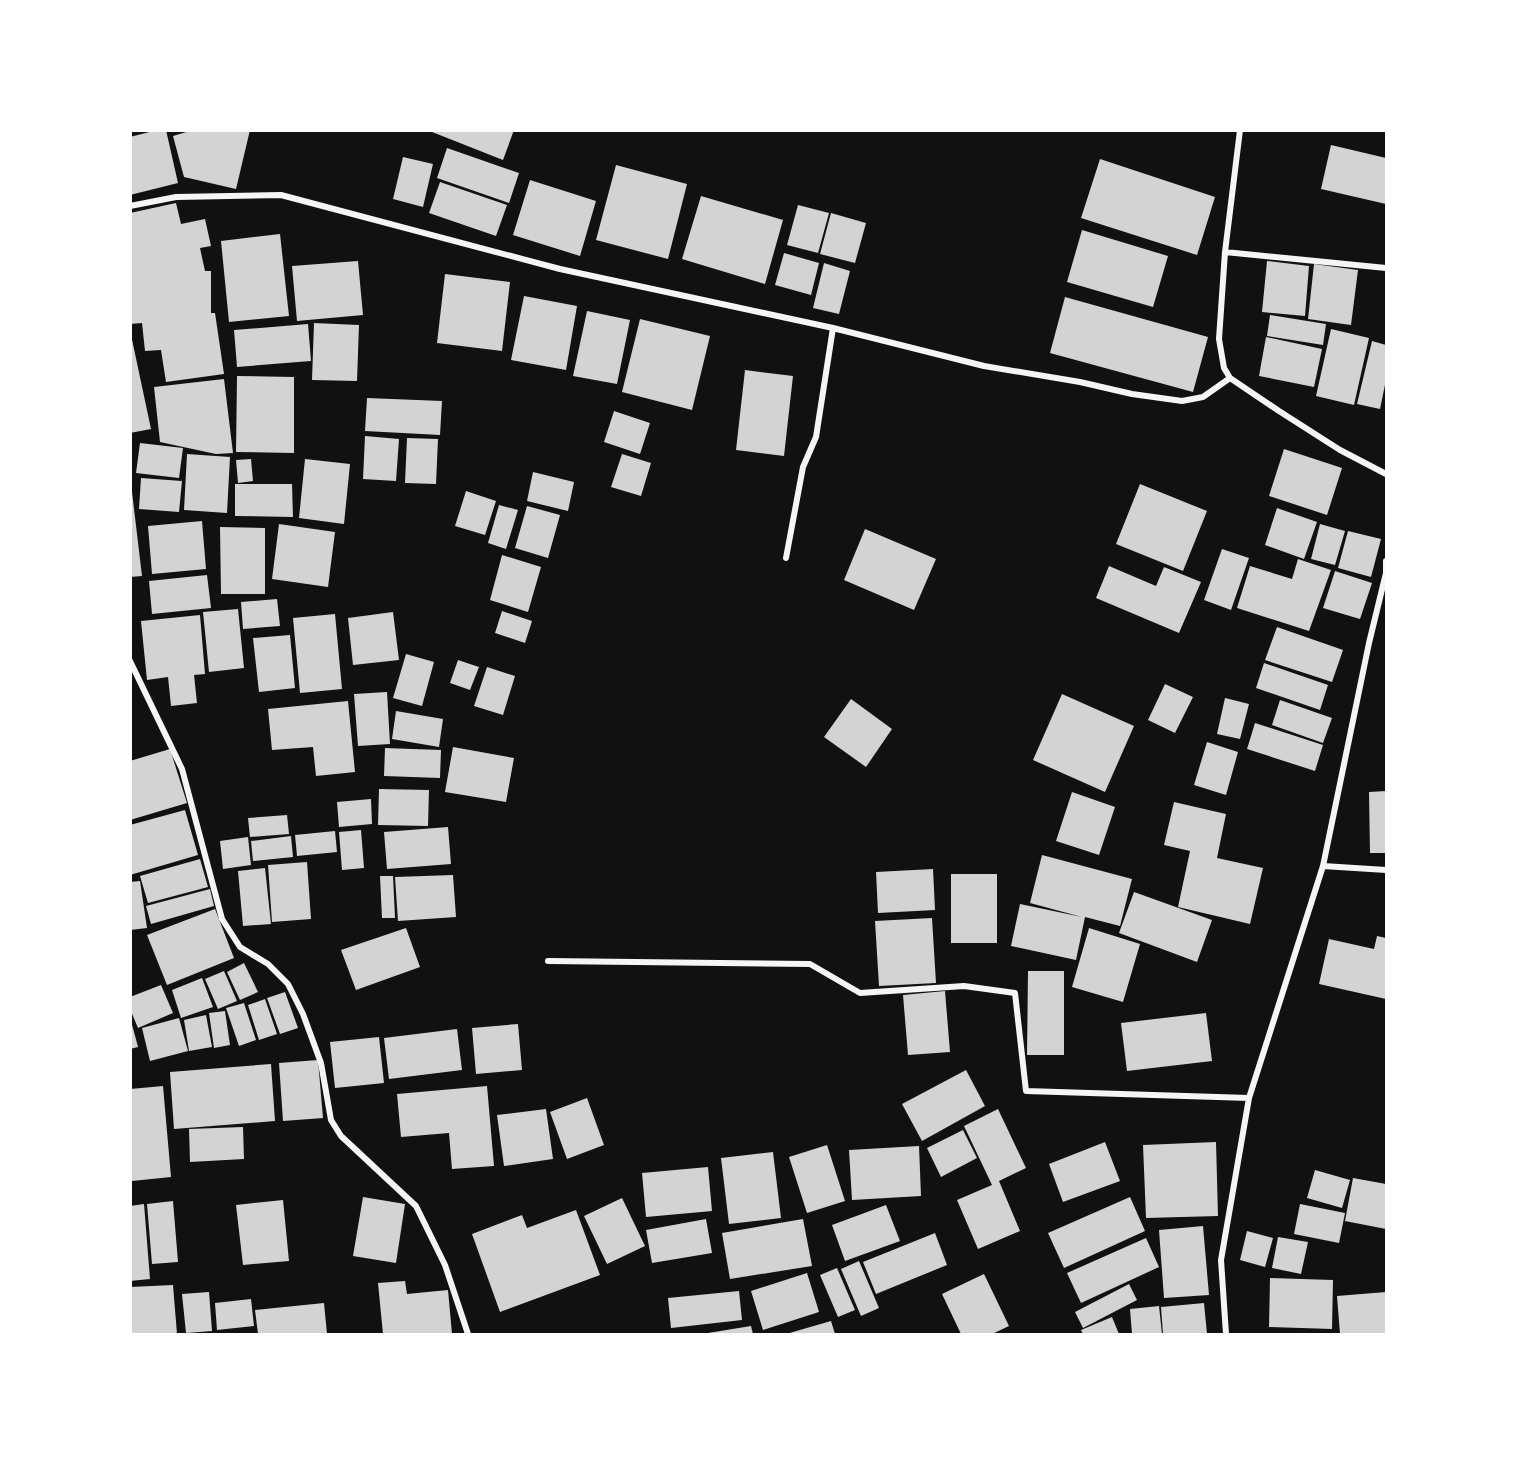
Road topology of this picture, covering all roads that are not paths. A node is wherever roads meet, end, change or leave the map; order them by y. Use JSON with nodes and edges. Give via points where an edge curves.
{"nodes":[{"id":1,"x":1240,"y":130,"type":"edge"},
{"id":2,"x":130,"y":206,"type":"edge"},
{"id":3,"x":1225,"y":252,"type":"junction"},
{"id":4,"x":1386,"y":268,"type":"edge"},
{"id":5,"x":833,"y":328,"type":"junction"},
{"id":6,"x":1230,"y":378,"type":"junction"},
{"id":7,"x":1386,"y":474,"type":"edge"},
{"id":8,"x":786,"y":558,"type":"dead end"},
{"id":9,"x":1386,"y":561,"type":"edge"},
{"id":10,"x":130,"y":661,"type":"edge"},
{"id":11,"x":1323,"y":866,"type":"junction"},
{"id":12,"x":1386,"y":870,"type":"edge"},
{"id":13,"x":548,"y":961,"type":"dead end"},
{"id":14,"x":1249,"y":1098,"type":"junction"},
{"id":15,"x":468,"y":1335,"type":"edge"},
{"id":16,"x":1226,"y":1335,"type":"edge"}],
"edges":[{"from":1,"to":3,"type":"street"},
{"from":2,"to":5,"type":"street","via":[[176,197],[281,195],[560,269]]},
{"from":3,"to":4,"type":"street"},
{"from":3,"to":6,"type":"street","via":[[1219,339],[1224,368]]},
{"from":5,"to":6,"type":"street","via":[[984,366],[1182,401],[1203,397]]},
{"from":5,"to":8,"type":"street","via":[[816,437],[803,467]]},
{"from":6,"to":7,"type":"street","via":[[1340,450]]},
{"from":9,"to":11,"type":"street"},
{"from":10,"to":15,"type":"street","via":[[182,769],[222,919],[240,947],[268,963],[288,984],[321,1063],[331,1120],[341,1136],[416,1206],[445,1265]]},
{"from":11,"to":12,"type":"street"},
{"from":11,"to":14,"type":"street"},
{"from":13,"to":14,"type":"street","via":[[810,964],[860,993],[964,986],[1015,993],[1026,1091]]},
{"from":14,"to":16,"type":"street","via":[[1221,1260]]}]}
